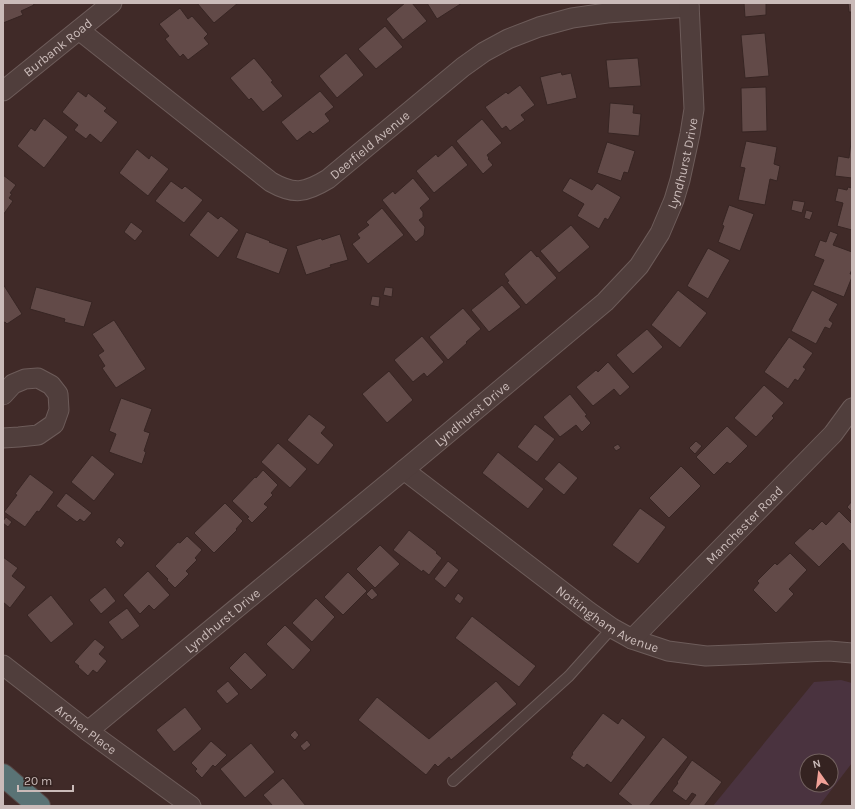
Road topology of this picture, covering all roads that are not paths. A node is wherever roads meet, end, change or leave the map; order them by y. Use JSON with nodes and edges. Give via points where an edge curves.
{"nodes":[{"id":1,"x":112,"y":3,"type":"edge"},
{"id":2,"x":689,"y":5,"type":"edge"},
{"id":3,"x":79,"y":30,"type":"junction"},
{"id":4,"x":3,"y":91,"type":"edge"},
{"id":5,"x":3,"y":396,"type":"edge"},
{"id":6,"x":852,"y":408,"type":"edge"},
{"id":7,"x":3,"y":438,"type":"edge"},
{"id":8,"x":404,"y":470,"type":"junction"},
{"id":9,"x":612,"y":628,"type":"junction"},
{"id":10,"x":632,"y":639,"type":"junction"},
{"id":11,"x":852,"y":654,"type":"edge"},
{"id":12,"x":3,"y":665,"type":"edge"},
{"id":13,"x":88,"y":731,"type":"junction"},
{"id":14,"x":3,"y":776,"type":"edge"},
{"id":15,"x":452,"y":781,"type":"dead end"},
{"id":16,"x":39,"y":806,"type":"edge"},
{"id":17,"x":190,"y":806,"type":"edge"}],
"edges":[{"from":1,"to":3,"type":"street","name":"Burbank Road"},
{"from":2,"to":3,"type":"street","name":"Deerfield Avenue","via":[[572,18],[508,39],[463,67],[328,179],[308,190],[299,191],[291,191],[270,182]]},
{"from":2,"to":8,"type":"street","name":"Lyndhurst Drive","via":[[694,109],[680,180],[660,233],[639,266],[605,302]]},
{"from":3,"to":4,"type":"street","name":"Burbank Road"},
{"from":5,"to":7,"type":"street","via":[[13,384],[25,379],[38,378],[51,385],[58,394],[59,410],[54,424],[38,435]]},
{"from":6,"to":10,"type":"street","name":"Manchester Road","via":[[833,434]]},
{"from":8,"to":9,"type":"street","name":"Nottingham Avenue"},
{"from":8,"to":13,"type":"street","name":"Lyndhurst Drive"},
{"from":9,"to":10,"type":"street","name":"Nottingham Avenue"},
{"from":9,"to":15,"type":"lane","via":[[570,676]]},
{"from":10,"to":11,"type":"street","name":"Nottingham Avenue","via":[[668,651],[706,656],[829,651]]},
{"from":12,"to":13,"type":"street","name":"Archer Place"},
{"from":13,"to":17,"type":"street","name":"Archer Place"},
{"from":14,"to":16,"type":"highway"}]}
